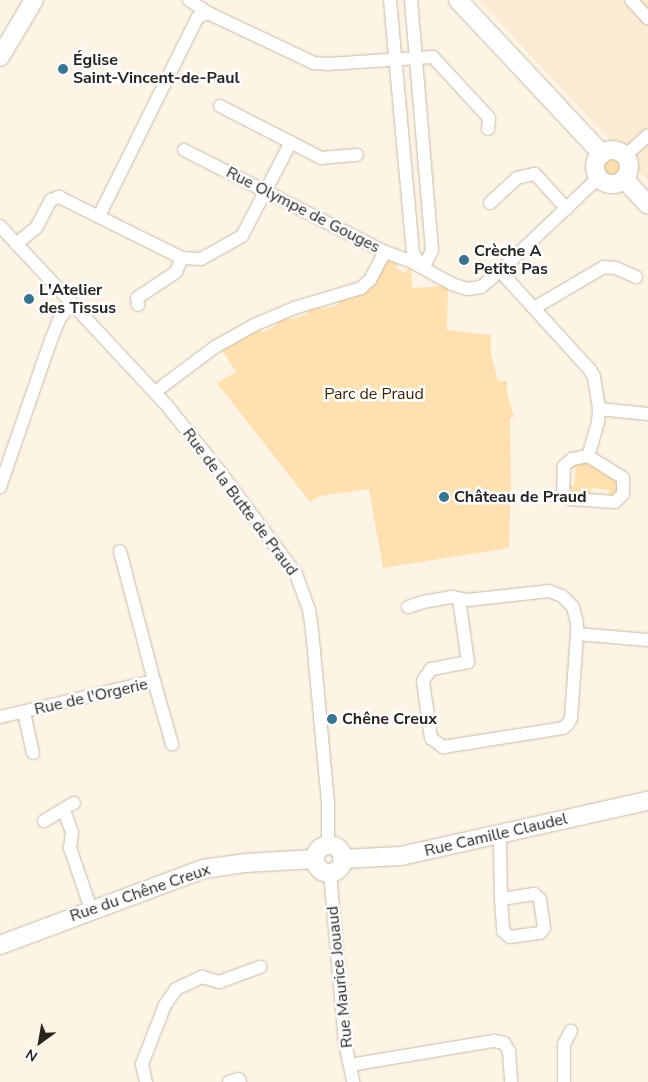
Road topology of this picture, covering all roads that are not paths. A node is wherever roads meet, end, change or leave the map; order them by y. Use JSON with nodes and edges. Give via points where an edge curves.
{"nodes":[{"id":1,"x":34,"y":0,"type":"edge"},
{"id":2,"x":189,"y":0,"type":"edge"},
{"id":3,"x":390,"y":0,"type":"edge"},
{"id":4,"x":410,"y":0,"type":"edge"},
{"id":5,"x":458,"y":0,"type":"edge"},
{"id":6,"x":631,"y":0,"type":"edge"},
{"id":7,"x":208,"y":13,"type":"junction"},
{"id":8,"x":648,"y":18,"type":"edge"},
{"id":9,"x":0,"y":57,"type":"edge"},
{"id":10,"x":416,"y":58,"type":"junction"},
{"id":11,"x":395,"y":60,"type":"junction"},
{"id":12,"x":220,"y":106,"type":"dead end"},
{"id":13,"x":488,"y":129,"type":"dead end"},
{"id":14,"x":648,"y":135,"type":"edge"},
{"id":15,"x":292,"y":142,"type":"junction"},
{"id":16,"x":184,"y":150,"type":"dead end"},
{"id":17,"x":602,"y":154,"type":"junction"},
{"id":18,"x":358,"y":155,"type":"dead end"},
{"id":19,"x":625,"y":156,"type":"junction"},
{"id":20,"x":425,"y":161,"type":"junction"},
{"id":21,"x":405,"y":162,"type":"junction"},
{"id":22,"x":600,"y":178,"type":"junction"},
{"id":23,"x":624,"y":179,"type":"junction"},
{"id":24,"x":267,"y":191,"type":"junction"},
{"id":25,"x":490,"y":203,"type":"dead end"},
{"id":26,"x":648,"y":204,"type":"edge"},
{"id":27,"x":566,"y":209,"type":"junction"},
{"id":28,"x":99,"y":216,"type":"junction"},
{"id":29,"x":0,"y":226,"type":"edge"},
{"id":30,"x":16,"y":244,"type":"junction"},
{"id":31,"x":385,"y":252,"type":"junction"},
{"id":32,"x":182,"y":258,"type":"junction"},
{"id":33,"x":424,"y":267,"type":"junction"},
{"id":34,"x":500,"y":271,"type":"junction"},
{"id":35,"x":636,"y":277,"type":"dead end"},
{"id":36,"x":72,"y":303,"type":"junction"},
{"id":37,"x":138,"y":305,"type":"dead end"},
{"id":38,"x":534,"y":308,"type":"junction"},
{"id":39,"x":155,"y":392,"type":"junction"},
{"id":40,"x":599,"y":409,"type":"junction"},
{"id":41,"x":648,"y":414,"type":"edge"},
{"id":42,"x":588,"y":456,"type":"junction"},
{"id":43,"x":0,"y":487,"type":"edge"},
{"id":44,"x":120,"y":551,"type":"dead end"},
{"id":45,"x":459,"y":599,"type":"junction"},
{"id":46,"x":408,"y":607,"type":"dead end"},
{"id":47,"x":577,"y":634,"type":"junction"},
{"id":48,"x":648,"y":640,"type":"edge"},
{"id":49,"x":154,"y":681,"type":"junction"},
{"id":50,"x":24,"y":712,"type":"junction"},
{"id":51,"x":0,"y":717,"type":"edge"},
{"id":52,"x":172,"y":744,"type":"dead end"},
{"id":53,"x":33,"y":752,"type":"dead end"},
{"id":54,"x":648,"y":794,"type":"edge"},
{"id":55,"x":648,"y":801,"type":"edge"},
{"id":56,"x":44,"y":821,"type":"dead end"},
{"id":57,"x":499,"y":835,"type":"junction"},
{"id":58,"x":328,"y":845,"type":"junction"},
{"id":59,"x":315,"y":859,"type":"junction"},
{"id":60,"x":342,"y":859,"type":"junction"},
{"id":61,"x":330,"y":872,"type":"junction"},
{"id":62,"x":501,"y":899,"type":"dead end"},
{"id":63,"x":91,"y":910,"type":"junction"},
{"id":64,"x":0,"y":945,"type":"edge"},
{"id":65,"x":260,"y":967,"type":"dead end"},
{"id":66,"x":571,"y":1031,"type":"dead end"},
{"id":67,"x":350,"y":1065,"type":"junction"},
{"id":68,"x":146,"y":1082,"type":"edge"},
{"id":69,"x":229,"y":1082,"type":"edge"},
{"id":70,"x":240,"y":1082,"type":"edge"},
{"id":71,"x":353,"y":1082,"type":"edge"},
{"id":72,"x":511,"y":1082,"type":"edge"},
{"id":73,"x":564,"y":1082,"type":"edge"}],
"edges":[{"from":1,"to":9,"type":"street"},
{"from":2,"to":7,"type":"street"},
{"from":3,"to":11,"type":"street"},
{"from":4,"to":10,"type":"street"},
{"from":5,"to":17,"type":"street"},
{"from":6,"to":8,"type":"street"},
{"from":7,"to":11,"type":"street","via":[[314,63]]},
{"from":7,"to":28,"type":"street","via":[[198,17]]},
{"from":10,"to":11,"type":"street"},
{"from":10,"to":13,"type":"street","via":[[433,57],[489,118]]},
{"from":10,"to":20,"type":"street"},
{"from":11,"to":21,"type":"street"},
{"from":12,"to":15,"type":"street"},
{"from":14,"to":19,"type":"street"},
{"from":15,"to":18,"type":"street","via":[[321,158]]},
{"from":15,"to":24,"type":"street"},
{"from":16,"to":24,"type":"street","name":"Rue Olympe de Gouges"},
{"from":17,"to":19,"type":"street","via":[[613,150]]},
{"from":17,"to":22,"type":"street","via":[[596,168]]},
{"from":19,"to":23,"type":"street","via":[[629,168]]},
{"from":20,"to":21,"type":"street"},
{"from":20,"to":33,"type":"street","via":[[432,252]]},
{"from":21,"to":33,"type":"street","via":[[413,254]]},
{"from":22,"to":23,"type":"street","via":[[612,183]]},
{"from":22,"to":27,"type":"street","name":"Rue Olympe de Gouges"},
{"from":23,"to":26,"type":"street"},
{"from":24,"to":31,"type":"street","name":"Rue Olympe de Gouges"},
{"from":24,"to":32,"type":"street","via":[[242,236],[201,259]]},
{"from":25,"to":27,"type":"street","via":[[517,178],[534,174]]},
{"from":27,"to":34,"type":"street","name":"Rue Olympe de Gouges"},
{"from":28,"to":30,"type":"street","via":[[56,198],[51,200],[36,228]]},
{"from":28,"to":32,"type":"street"},
{"from":29,"to":30,"type":"street","name":"Rue de la Butte de Praud"},
{"from":30,"to":36,"type":"street","name":"Rue de la Butte de Praud"},
{"from":31,"to":33,"type":"street","name":"Rue Olympe de Gouges"},
{"from":31,"to":39,"type":"street","via":[[370,280],[361,288],[294,308],[254,325],[215,347]]},
{"from":32,"to":37,"type":"street","via":[[176,272],[138,298]]},
{"from":33,"to":34,"type":"street","name":"Rue Olympe de Gouges","via":[[467,289],[481,287]]},
{"from":34,"to":38,"type":"street"},
{"from":35,"to":38,"type":"street","via":[[616,268],[604,267]]},
{"from":36,"to":39,"type":"street","name":"Rue de la Butte de Praud"},
{"from":36,"to":43,"type":"street","via":[[60,318],[51,340]]},
{"from":38,"to":40,"type":"street","via":[[590,370]]},
{"from":39,"to":58,"type":"street","name":"Rue de la Butte de Praud","via":[[283,554],[303,589],[312,630],[328,804]]},
{"from":40,"to":41,"type":"street"},
{"from":40,"to":42,"type":"street"},
{"from":42,"to":42,"type":"street","via":[[623,478],[623,494],[615,502],[566,496],[562,489],[564,466],[572,459]]},
{"from":44,"to":49,"type":"street"},
{"from":45,"to":46,"type":"street","via":[[451,597]]},
{"from":45,"to":47,"type":"street","via":[[543,590],[556,593],[573,607]]},
{"from":45,"to":47,"type":"street","via":[[468,662],[431,669],[423,681],[431,738],[443,747],[563,728],[568,724]]},
{"from":47,"to":48,"type":"street"},
{"from":49,"to":50,"type":"street","name":"Rue de l'Orgerie"},
{"from":49,"to":52,"type":"street","name":"Rue de l'Orgerie"},
{"from":50,"to":51,"type":"street","name":"Rue de l'Orgerie"},
{"from":50,"to":53,"type":"street","name":"Rue de l'Orgerie"},
{"from":54,"to":55,"type":"street"},
{"from":55,"to":57,"type":"street","name":"Rue Camille Claudel"},
{"from":56,"to":63,"type":"street","via":[[69,807],[70,848]]},
{"from":57,"to":60,"type":"street","name":"Rue Camille Claudel","via":[[401,856]]},
{"from":57,"to":62,"type":"street"},
{"from":58,"to":59,"type":"street","via":[[319,849]]},
{"from":58,"to":60,"type":"street","via":[[339,850]]},
{"from":59,"to":61,"type":"street","via":[[320,869]]},
{"from":59,"to":63,"type":"street","name":"Rue du Chêne Creux","via":[[203,869]]},
{"from":60,"to":61,"type":"street","via":[[338,869]]},
{"from":61,"to":67,"type":"street","name":"Rue Maurice Jouaud","via":[[343,1025]]},
{"from":63,"to":64,"type":"street","name":"Rue du Chêne Creux"},
{"from":65,"to":68,"type":"street","via":[[219,982],[202,977],[176,989],[165,1004],[142,1064]]},
{"from":66,"to":73,"type":"street","via":[[564,1044]]},
{"from":67,"to":71,"type":"street","name":"Rue Maurice Jouaud"},
{"from":67,"to":72,"type":"street","via":[[494,1041],[504,1043],[509,1051]]},
{"from":69,"to":70,"type":"street","via":[[239,1079]]}]}
